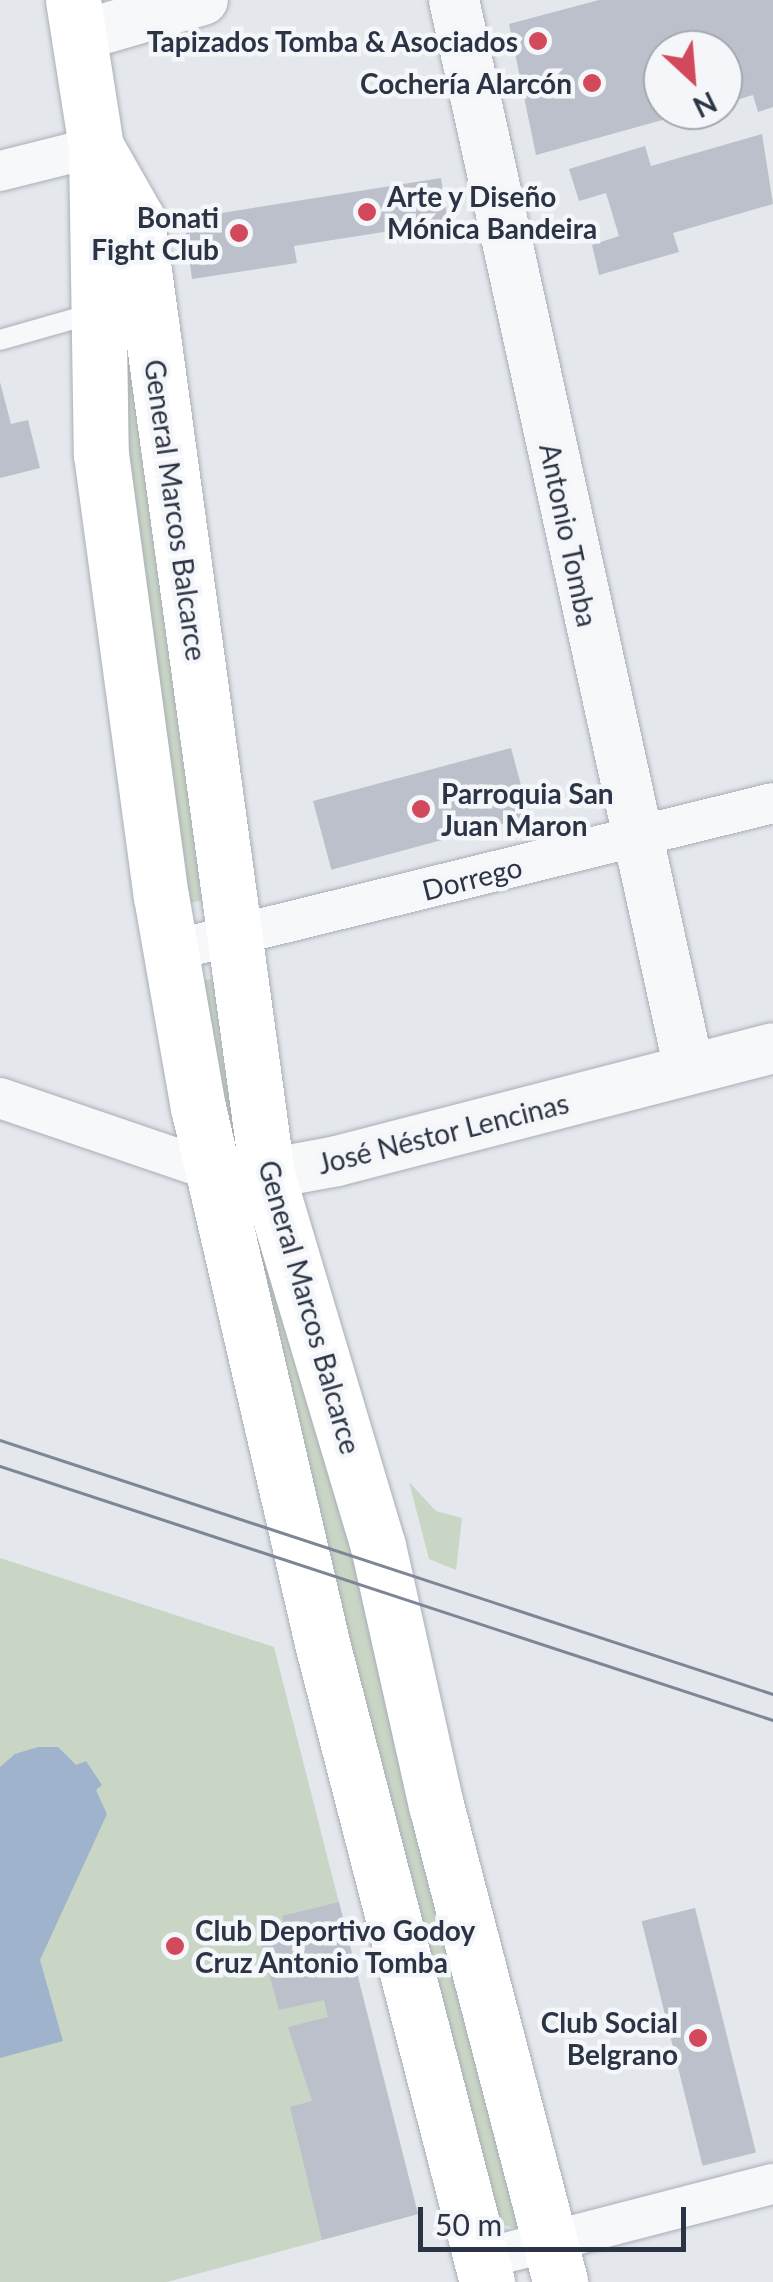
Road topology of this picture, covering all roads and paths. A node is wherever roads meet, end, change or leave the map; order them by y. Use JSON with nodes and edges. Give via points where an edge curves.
{"nodes":[{"id":1,"x":203,"y":0,"type":"edge"},
{"id":2,"x":454,"y":0,"type":"edge"},
{"id":3,"x":76,"y":13,"type":"edge"},
{"id":4,"x":96,"y":147,"type":"junction"},
{"id":5,"x":0,"y":171,"type":"edge"},
{"id":6,"x":95,"y":314,"type":"junction"},
{"id":7,"x":0,"y":340,"type":"edge"},
{"id":8,"x":773,"y":803,"type":"edge"},
{"id":9,"x":634,"y":838,"type":"junction"},
{"id":10,"x":234,"y":936,"type":"junction"},
{"id":11,"x":170,"y":951,"type":"junction"},
{"id":12,"x":773,"y":1048,"type":"edge"},
{"id":13,"x":690,"y":1069,"type":"junction"},
{"id":14,"x":0,"y":1098,"type":"edge"},
{"id":15,"x":210,"y":1170,"type":"junction"},
{"id":16,"x":267,"y":1174,"type":"junction"},
{"id":17,"x":773,"y":2184,"type":"edge"},
{"id":18,"x":554,"y":2262,"type":"edge"},
{"id":19,"x":484,"y":2270,"type":"edge"}],
"edges":[{"from":1,"to":3,"type":"street"},
{"from":2,"to":9,"type":"street","name":"Antonio Tomba"},
{"from":3,"to":4,"type":"main road","name":"General Marcos Balcarce"},
{"from":4,"to":5,"type":"street"},
{"from":4,"to":6,"type":"main road","name":"General Marcos Balcarce"},
{"from":4,"to":10,"type":"main road","name":"General Marcos Balcarce","via":[[137,219]]},
{"from":6,"to":7,"type":"lane"},
{"from":6,"to":11,"type":"main road","name":"General Marcos Balcarce","via":[[104,473]]},
{"from":8,"to":9,"type":"street","name":"Dorrego"},
{"from":9,"to":10,"type":"street","name":"Dorrego"},
{"from":9,"to":13,"type":"street","name":"Antonio Tomba"},
{"from":10,"to":11,"type":"street","name":"Dorrego"},
{"from":10,"to":16,"type":"main road","name":"General Marcos Balcarce"},
{"from":11,"to":15,"type":"main road","name":"General Marcos Balcarce"},
{"from":12,"to":13,"type":"street","name":"José Néstor Lencinas"},
{"from":13,"to":16,"type":"street","name":"José Néstor Lencinas"},
{"from":14,"to":15,"type":"street","name":"José Néstor Lencinas"},
{"from":15,"to":16,"type":"street","name":"José Néstor Lencinas"},
{"from":15,"to":19,"type":"main road","name":"General Marcos Balcarce","via":[[322,1643]]},
{"from":16,"to":18,"type":"main road","name":"General Marcos Balcarce","via":[[378,1546],[436,1805]]},
{"from":17,"to":18,"type":"street"},
{"from":18,"to":19,"type":"street"}]}
